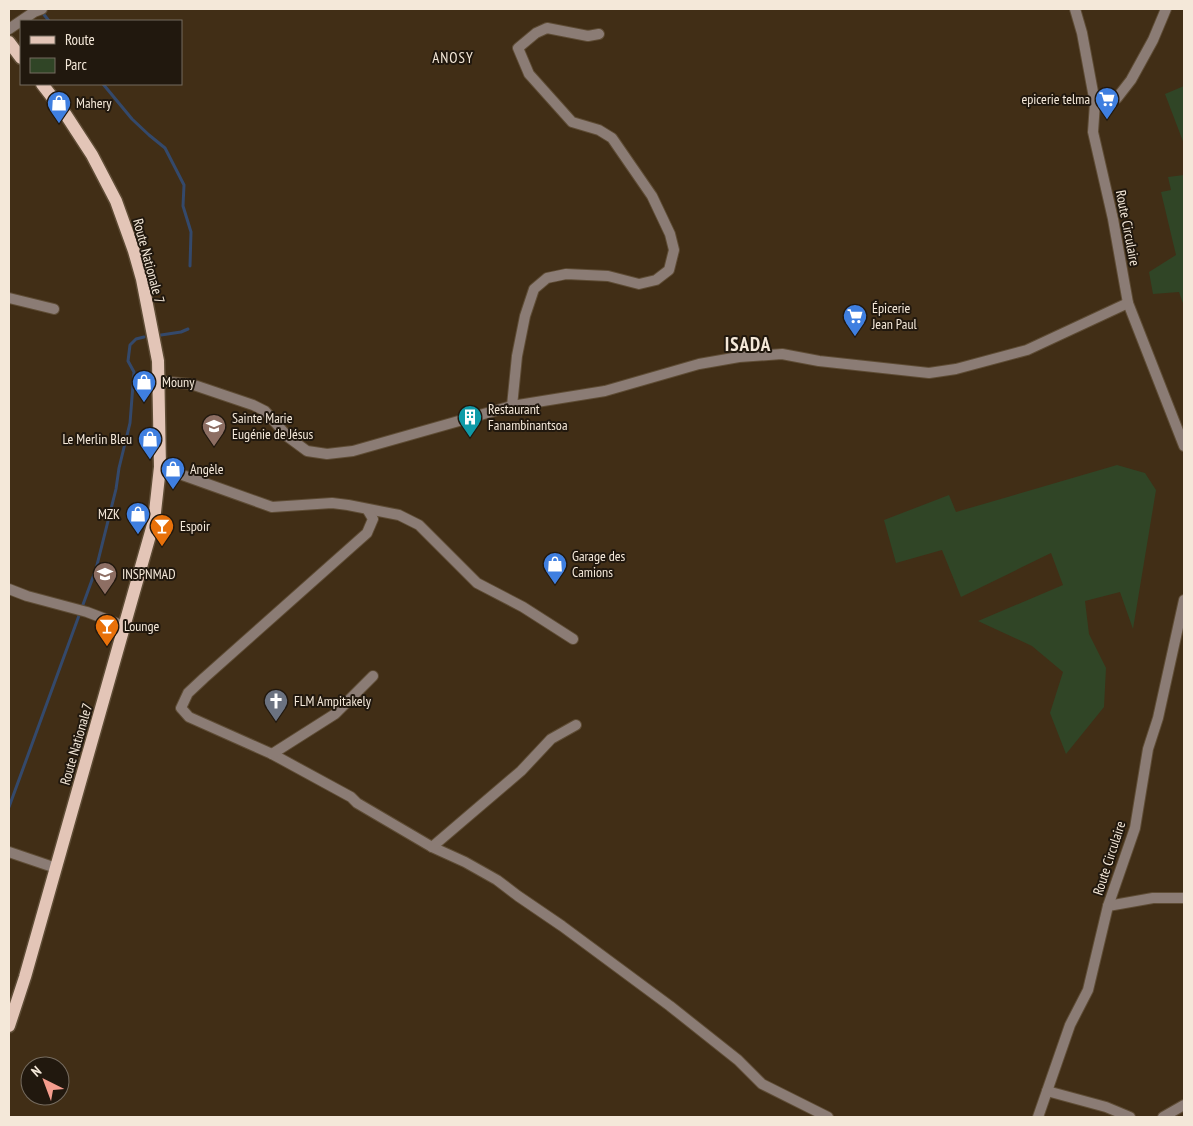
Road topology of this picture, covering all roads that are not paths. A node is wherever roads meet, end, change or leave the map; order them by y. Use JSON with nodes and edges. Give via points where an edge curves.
{"nodes":[{"id":1,"x":1075,"y":9,"type":"edge"},
{"id":2,"x":1166,"y":9,"type":"edge"},
{"id":3,"x":38,"y":10,"type":"edge"},
{"id":4,"x":23,"y":20,"type":"edge"},
{"id":5,"x":20,"y":22,"type":"edge"},
{"id":6,"x":9,"y":29,"type":"edge"},
{"id":7,"x":599,"y":34,"type":"dead end"},
{"id":8,"x":9,"y":42,"type":"edge"},
{"id":9,"x":20,"y":57,"type":"edge"},
{"id":10,"x":43,"y":85,"type":"edge"},
{"id":11,"x":1095,"y":103,"type":"junction"},
{"id":12,"x":9,"y":298,"type":"edge"},
{"id":13,"x":1128,"y":303,"type":"junction"},
{"id":14,"x":54,"y":309,"type":"dead end"},
{"id":15,"x":158,"y":381,"type":"junction"},
{"id":16,"x":512,"y":406,"type":"junction"},
{"id":17,"x":1184,"y":446,"type":"edge"},
{"id":18,"x":160,"y":467,"type":"junction"},
{"id":19,"x":367,"y":509,"type":"junction"},
{"id":20,"x":9,"y":589,"type":"edge"},
{"id":21,"x":1184,"y":600,"type":"edge"},
{"id":22,"x":124,"y":626,"type":"junction"},
{"id":23,"x":573,"y":639,"type":"dead end"},
{"id":24,"x":373,"y":676,"type":"dead end"},
{"id":25,"x":576,"y":725,"type":"dead end"},
{"id":26,"x":272,"y":754,"type":"junction"},
{"id":27,"x":432,"y":847,"type":"junction"},
{"id":28,"x":9,"y":852,"type":"edge"},
{"id":29,"x":56,"y":868,"type":"junction"},
{"id":30,"x":1184,"y":898,"type":"edge"},
{"id":31,"x":1108,"y":906,"type":"junction"},
{"id":32,"x":9,"y":1026,"type":"edge"},
{"id":33,"x":1047,"y":1091,"type":"junction"},
{"id":34,"x":1184,"y":1105,"type":"edge"},
{"id":35,"x":828,"y":1117,"type":"edge"},
{"id":36,"x":1038,"y":1117,"type":"edge"},
{"id":37,"x":1130,"y":1117,"type":"edge"},
{"id":38,"x":1163,"y":1117,"type":"edge"}],
"edges":[{"from":1,"to":11,"type":"street","name":"Route Circulaire"},
{"from":2,"to":11,"type":"street","via":[[1154,40],[1131,80],[1117,98]]},
{"from":3,"to":4,"type":"street"},
{"from":5,"to":6,"type":"street"},
{"from":7,"to":16,"type":"street","via":[[588,36],[547,28],[518,48],[529,74],[572,122],[599,130],[612,138],[652,196],[674,250],[669,270],[656,280],[639,284],[608,276],[566,274],[547,278],[534,289],[517,356]]},
{"from":8,"to":9,"type":"main road"},
{"from":10,"to":15,"type":"main road","name":"Route Nationale 7","via":[[92,155],[116,201],[142,279],[158,360]]},
{"from":11,"to":13,"type":"street","name":"Route Circulaire","via":[[1093,132]]},
{"from":12,"to":14,"type":"street"},
{"from":13,"to":16,"type":"street","via":[[1027,350],[956,369],[928,373],[782,354],[739,357],[699,364],[605,391]]},
{"from":13,"to":17,"type":"street","name":"Route Circulaire"},
{"from":15,"to":16,"type":"street","via":[[191,384],[253,405],[265,411],[288,437],[307,451],[327,454],[353,451]]},
{"from":15,"to":18,"type":"main road","name":"Route Nationale 7"},
{"from":18,"to":19,"type":"street","via":[[272,507],[332,503]]},
{"from":18,"to":22,"type":"main road","name":"Route Nationale7","via":[[154,521]]},
{"from":19,"to":23,"type":"street","via":[[399,515],[419,525],[477,583]]},
{"from":19,"to":26,"type":"street","via":[[373,519],[367,534],[188,693],[181,708],[189,718]]},
{"from":20,"to":22,"type":"street"},
{"from":21,"to":31,"type":"street","name":"Route Circulaire","via":[[1158,718],[1148,748],[1135,828]]},
{"from":22,"to":29,"type":"main road","name":"Route Nationale7"},
{"from":24,"to":26,"type":"street","via":[[335,714]]},
{"from":25,"to":27,"type":"street","via":[[551,739],[521,771]]},
{"from":26,"to":27,"type":"street","via":[[351,797]]},
{"from":27,"to":35,"type":"street","via":[[497,880],[562,926],[731,1054],[762,1084]]},
{"from":28,"to":29,"type":"street"},
{"from":29,"to":32,"type":"main road","name":"Route Nationale7"},
{"from":30,"to":31,"type":"street","via":[[1153,898]]},
{"from":31,"to":33,"type":"street","name":"Route Circulaire","via":[[1088,990],[1070,1025]]},
{"from":33,"to":36,"type":"street","name":"Route Circulaire"},
{"from":33,"to":37,"type":"street"},
{"from":34,"to":38,"type":"street"}]}
